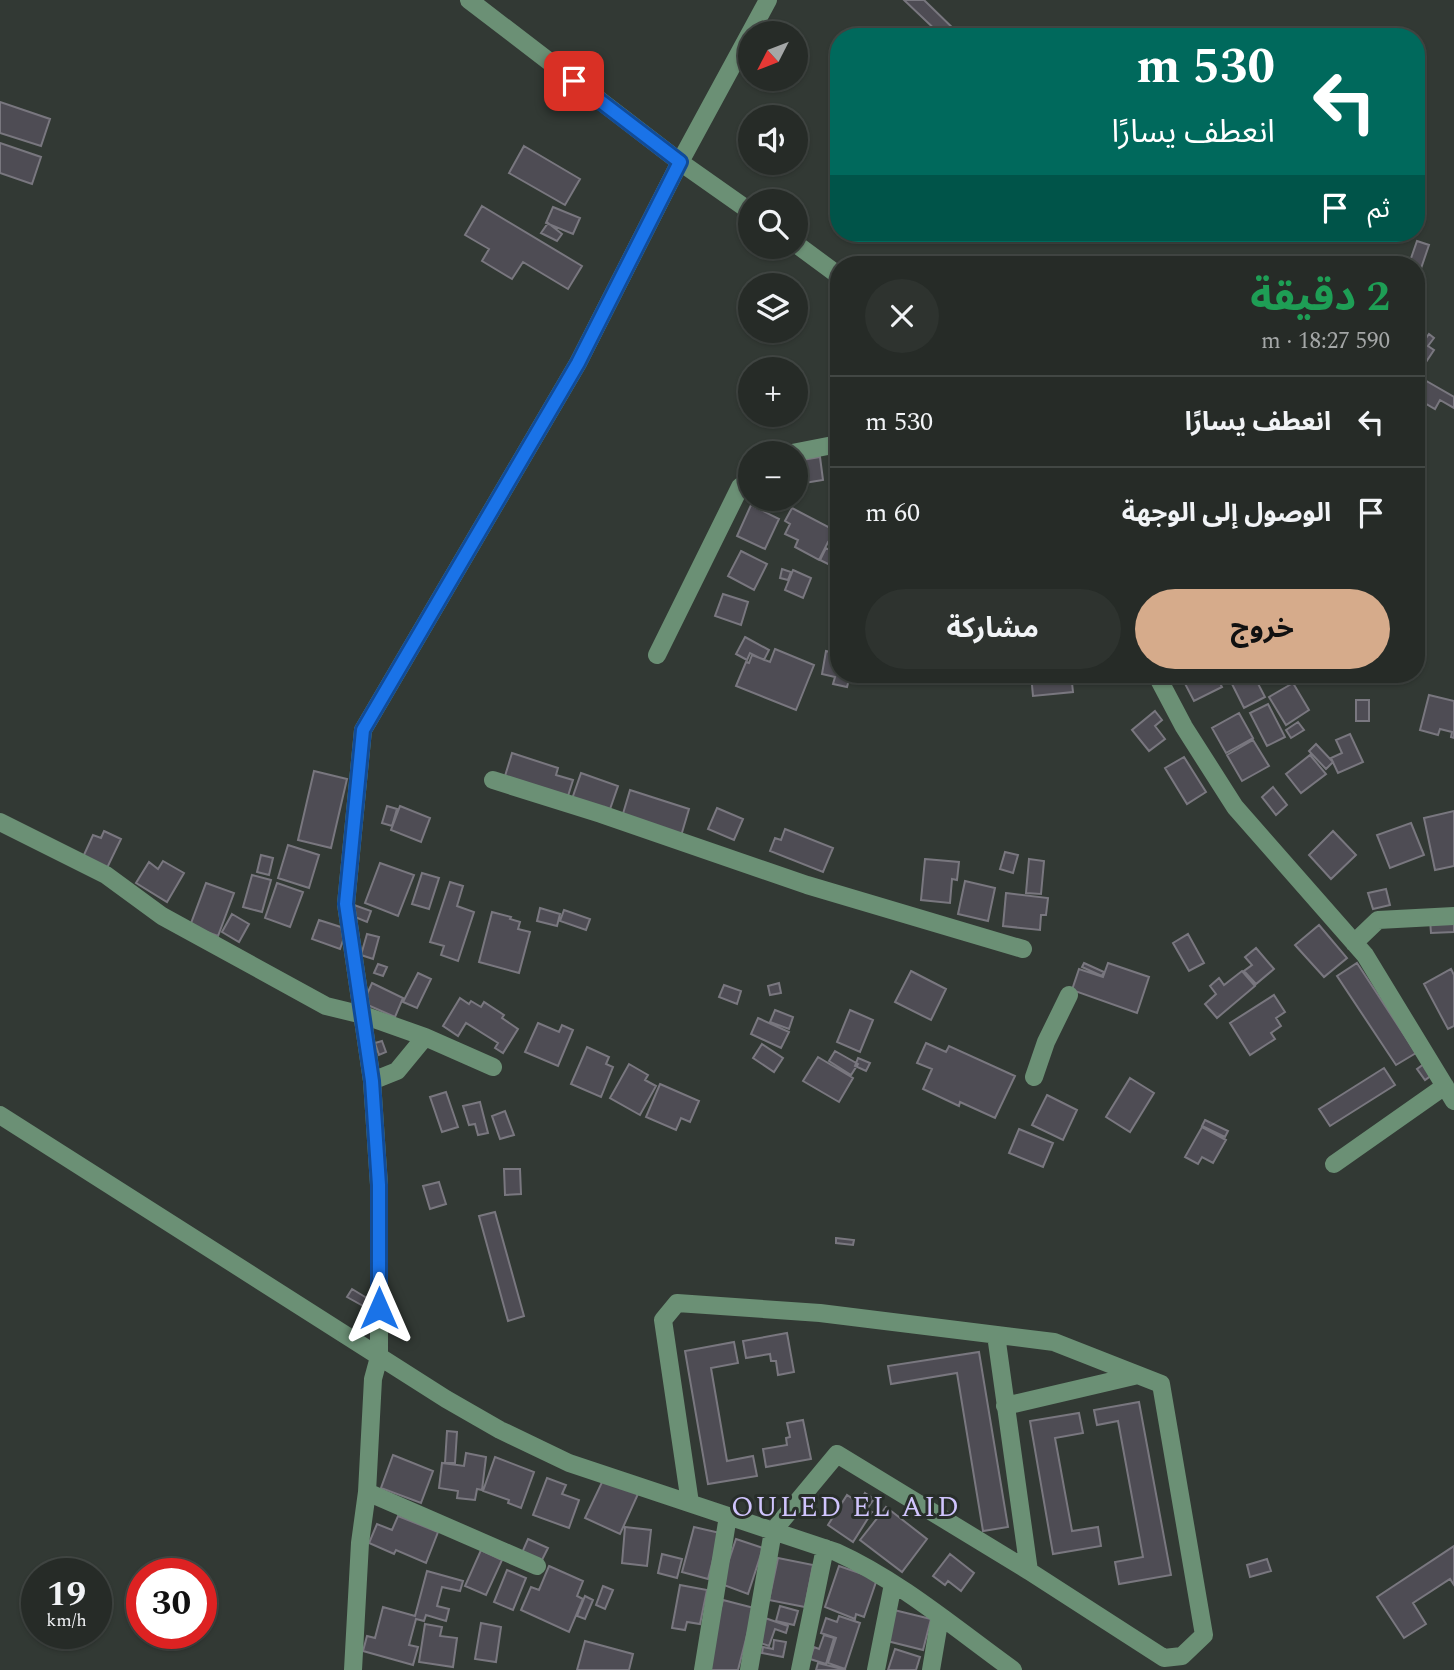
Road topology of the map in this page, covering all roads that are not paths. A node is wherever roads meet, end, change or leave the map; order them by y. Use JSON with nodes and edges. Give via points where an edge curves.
{"nodes":[{"id":1,"x":469,"y":0,"type":"edge"},
{"id":2,"x":768,"y":0,"type":"edge"},
{"id":3,"x":680,"y":162,"type":"junction"},
{"id":4,"x":738,"y":203,"type":"edge"},
{"id":5,"x":808,"y":253,"type":"edge"},
{"id":6,"x":830,"y":269,"type":"edge"},
{"id":7,"x":830,"y":445,"type":"edge"},
{"id":8,"x":808,"y":450,"type":"edge"},
{"id":9,"x":738,"y":491,"type":"edge"},
{"id":10,"x":657,"y":655,"type":"dead end"},
{"id":11,"x":1161,"y":683,"type":"edge"},
{"id":12,"x":493,"y":780,"type":"dead end"},
{"id":13,"x":0,"y":822,"type":"edge"},
{"id":14,"x":1454,"y":916,"type":"edge"},
{"id":15,"x":1354,"y":943,"type":"junction"},
{"id":16,"x":1023,"y":949,"type":"dead end"},
{"id":17,"x":1069,"y":995,"type":"dead end"},
{"id":18,"x":363,"y":1015,"type":"junction"},
{"id":19,"x":425,"y":1037,"type":"junction"},
{"id":20,"x":493,"y":1067,"type":"dead end"},
{"id":21,"x":1034,"y":1077,"type":"dead end"},
{"id":22,"x":372,"y":1081,"type":"junction"},
{"id":23,"x":1450,"y":1093,"type":"edge"},
{"id":24,"x":0,"y":1115,"type":"edge"},
{"id":25,"x":1334,"y":1164,"type":"dead end"},
{"id":26,"x":996,"y":1335,"type":"junction"},
{"id":27,"x":379,"y":1357,"type":"junction"},
{"id":28,"x":1138,"y":1375,"type":"junction"},
{"id":29,"x":1005,"y":1406,"type":"junction"},
{"id":30,"x":367,"y":1492,"type":"junction"},
{"id":31,"x":690,"y":1503,"type":"junction"},
{"id":32,"x":728,"y":1516,"type":"junction"},
{"id":33,"x":773,"y":1531,"type":"junction"},
{"id":34,"x":825,"y":1549,"type":"junction"},
{"id":35,"x":537,"y":1566,"type":"dead end"},
{"id":36,"x":1029,"y":1571,"type":"junction"},
{"id":37,"x":893,"y":1584,"type":"junction"},
{"id":38,"x":940,"y":1617,"type":"junction"},
{"id":39,"x":353,"y":1670,"type":"edge"},
{"id":40,"x":703,"y":1670,"type":"edge"},
{"id":41,"x":748,"y":1670,"type":"edge"},
{"id":42,"x":800,"y":1670,"type":"edge"},
{"id":43,"x":876,"y":1670,"type":"edge"},
{"id":44,"x":931,"y":1670,"type":"edge"},
{"id":45,"x":1013,"y":1670,"type":"edge"}],
"edges":[{"from":1,"to":3,"type":"street"},
{"from":2,"to":3,"type":"street"},
{"from":3,"to":4,"type":"street"},
{"from":3,"to":18,"type":"street","via":[[578,363],[363,730],[346,904]]},
{"from":5,"to":6,"type":"street"},
{"from":7,"to":8,"type":"street"},
{"from":9,"to":10,"type":"street"},
{"from":11,"to":15,"type":"street","via":[[1234,807]]},
{"from":12,"to":16,"type":"street","via":[[807,885]]},
{"from":13,"to":18,"type":"street","via":[[106,875],[162,916],[326,1006]]},
{"from":14,"to":15,"type":"street","via":[[1377,920]]},
{"from":15,"to":23,"type":"street"},
{"from":17,"to":21,"type":"street"},
{"from":18,"to":19,"type":"street"},
{"from":18,"to":22,"type":"street"},
{"from":19,"to":20,"type":"street"},
{"from":19,"to":22,"type":"street","via":[[397,1071]]},
{"from":22,"to":27,"type":"street","via":[[379,1185]]},
{"from":23,"to":25,"type":"street"},
{"from":24,"to":27,"type":"street"},
{"from":26,"to":28,"type":"street","via":[[1054,1342]]},
{"from":26,"to":29,"type":"street"},
{"from":26,"to":31,"type":"street","via":[[820,1313],[677,1303],[663,1320]]},
{"from":27,"to":30,"type":"street","via":[[373,1379]]},
{"from":27,"to":31,"type":"street","via":[[539,1450]]},
{"from":28,"to":29,"type":"street"},
{"from":28,"to":36,"type":"street","via":[[1161,1384],[1204,1635],[1182,1656],[1164,1658]]},
{"from":29,"to":36,"type":"street"},
{"from":30,"to":35,"type":"street"},
{"from":30,"to":39,"type":"street"},
{"from":31,"to":32,"type":"street"},
{"from":32,"to":33,"type":"street"},
{"from":32,"to":40,"type":"street"},
{"from":33,"to":34,"type":"street"},
{"from":33,"to":36,"type":"street","via":[[836,1454]]},
{"from":33,"to":41,"type":"street"},
{"from":34,"to":37,"type":"street"},
{"from":34,"to":42,"type":"street"},
{"from":37,"to":38,"type":"street"},
{"from":37,"to":43,"type":"street"},
{"from":38,"to":44,"type":"street"},
{"from":38,"to":45,"type":"street"}]}
